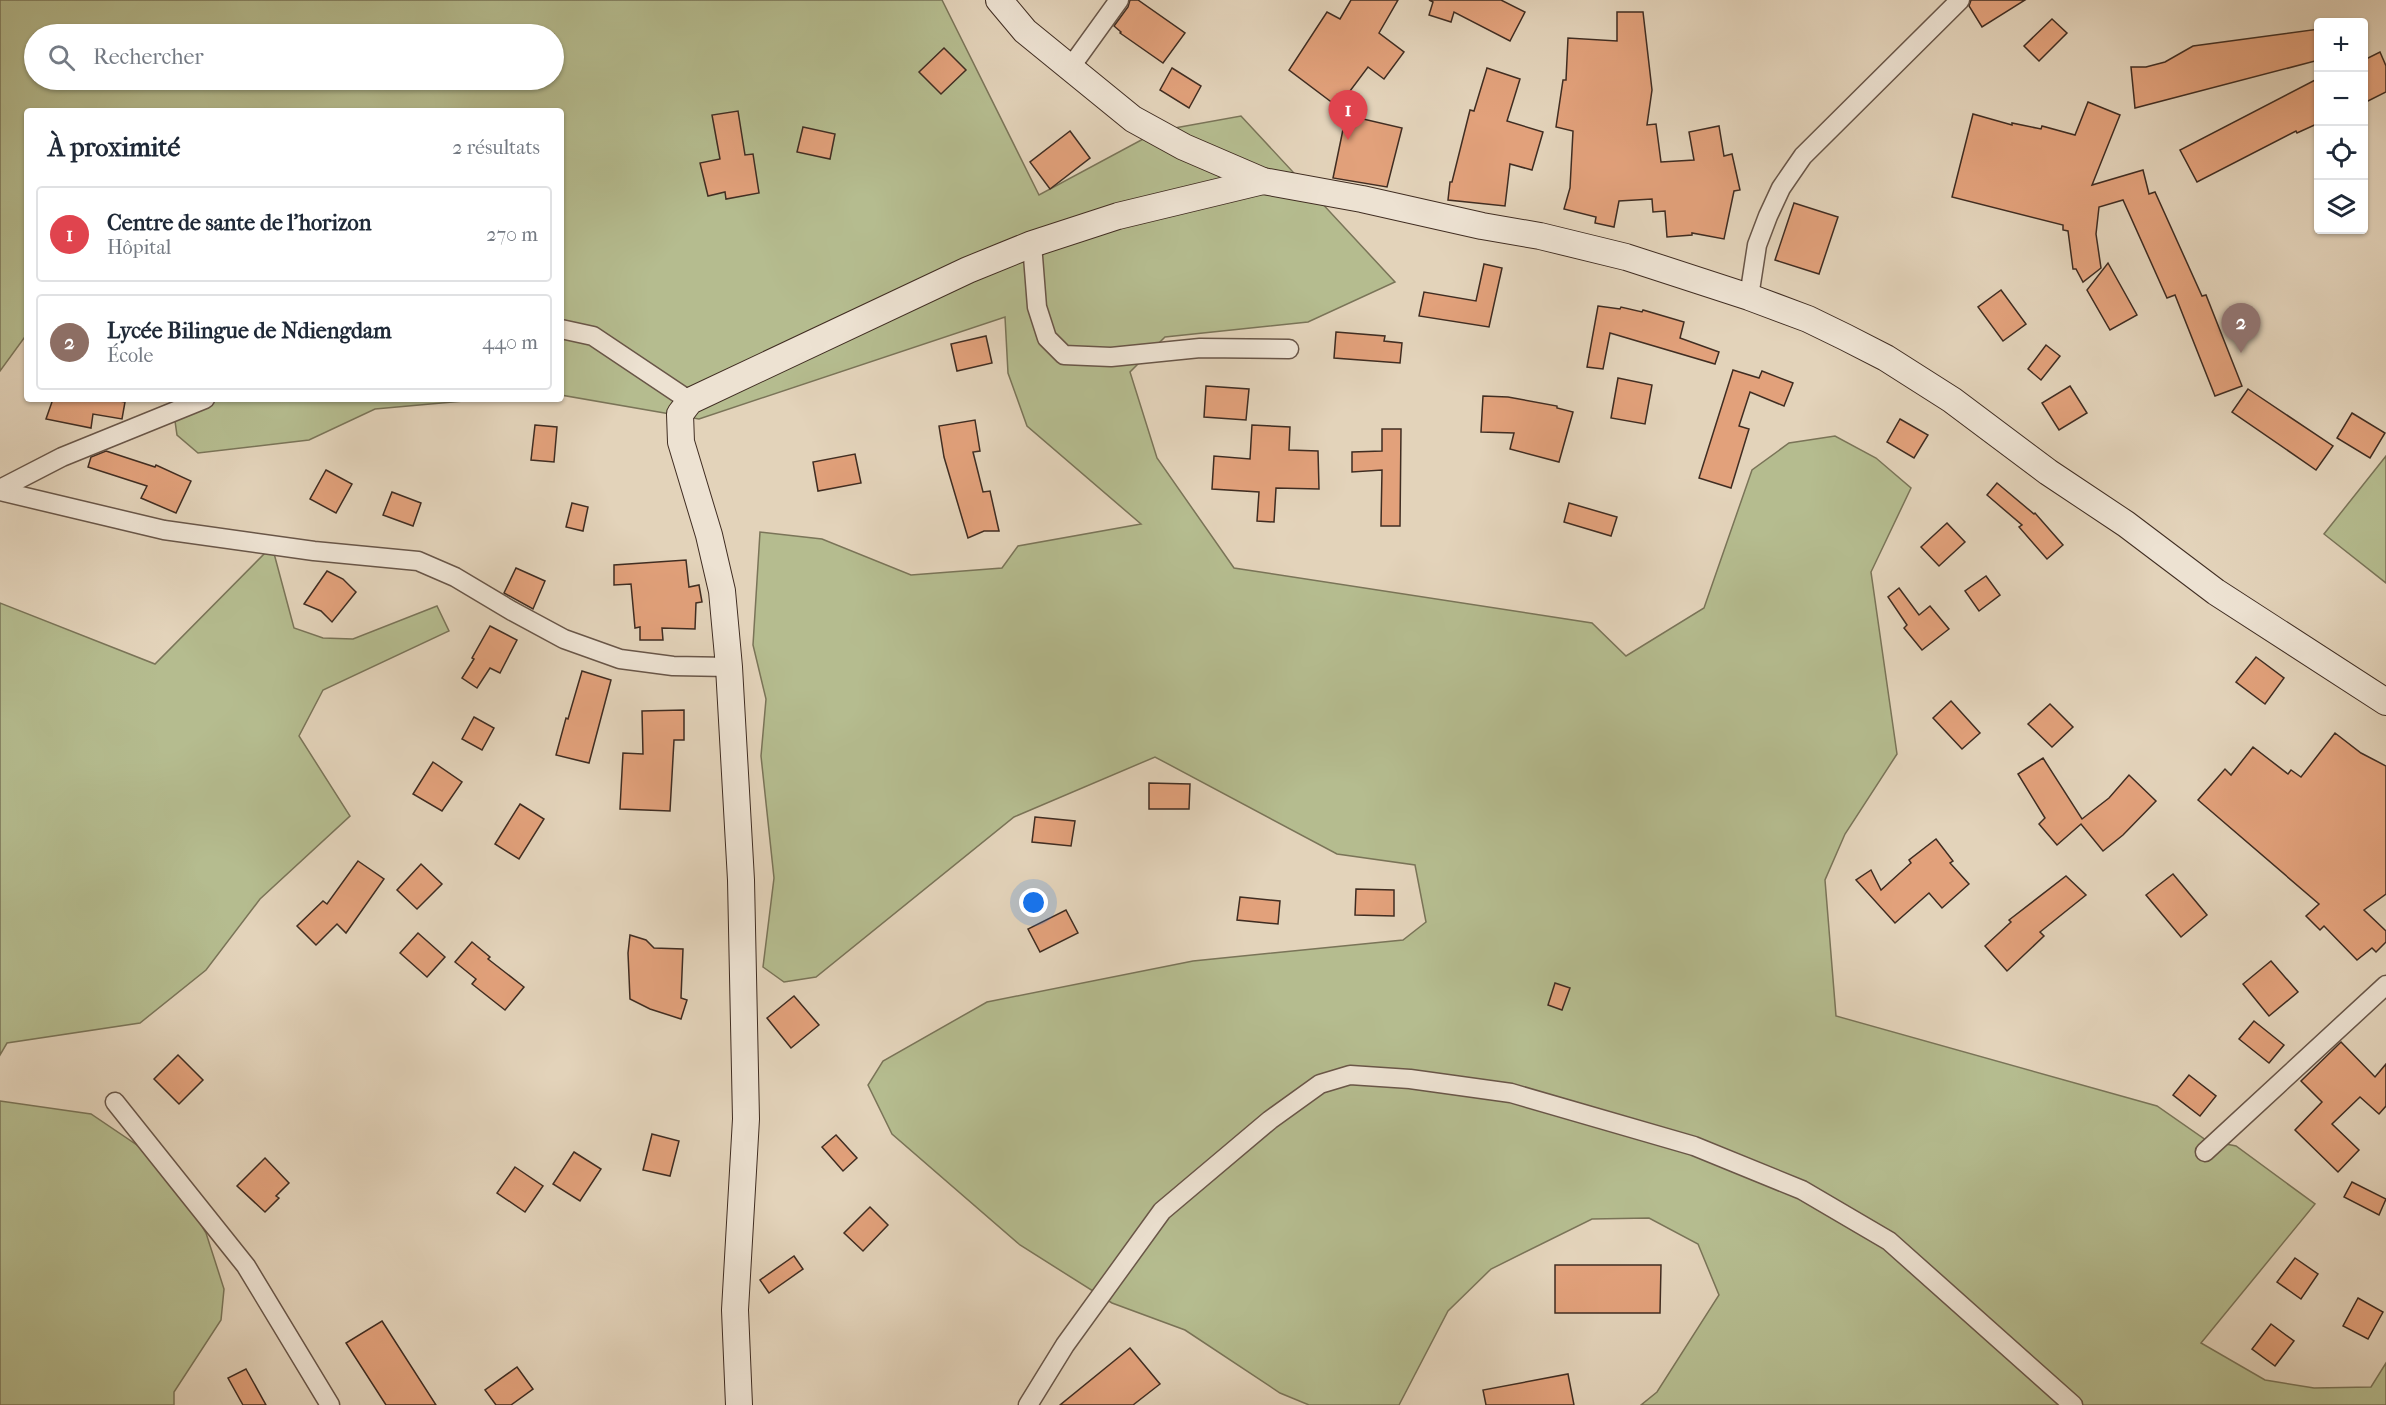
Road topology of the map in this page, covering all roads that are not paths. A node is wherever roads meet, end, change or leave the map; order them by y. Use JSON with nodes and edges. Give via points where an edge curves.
{"nodes":[{"id":1,"x":999,"y":0,"type":"edge"},
{"id":2,"x":1119,"y":0,"type":"edge"},
{"id":3,"x":1960,"y":0,"type":"edge"},
{"id":4,"x":1070,"y":68,"type":"junction"},
{"id":5,"x":1263,"y":181,"type":"junction"},
{"id":6,"x":1032,"y":244,"type":"junction"},
{"id":7,"x":1749,"y":297,"type":"junction"},
{"id":8,"x":564,"y":331,"type":"edge"},
{"id":9,"x":1288,"y":349,"type":"dead end"},
{"id":10,"x":690,"y":401,"type":"junction"},
{"id":11,"x":198,"y":402,"type":"edge"},
{"id":12,"x":0,"y":490,"type":"edge"},
{"id":13,"x":729,"y":667,"type":"junction"},
{"id":14,"x":2386,"y":702,"type":"edge"},
{"id":15,"x":2386,"y":985,"type":"edge"},
{"id":16,"x":115,"y":1102,"type":"dead end"},
{"id":17,"x":2205,"y":1152,"type":"dead end"},
{"id":18,"x":330,"y":1405,"type":"edge"},
{"id":19,"x":739,"y":1405,"type":"edge"},
{"id":20,"x":1028,"y":1405,"type":"edge"},
{"id":21,"x":2073,"y":1405,"type":"edge"}],
"edges":[{"from":1,"to":4,"type":"street","via":[[1025,32]]},
{"from":2,"to":4,"type":"street"},
{"from":3,"to":7,"type":"street","via":[[1803,156],[1768,216],[1757,245]]},
{"from":4,"to":5,"type":"street","via":[[1133,119],[1184,147]]},
{"from":5,"to":6,"type":"street","via":[[1118,216]]},
{"from":5,"to":7,"type":"street","via":[[1551,238],[1626,257]]},
{"from":6,"to":9,"type":"street","via":[[1037,307],[1047,338],[1064,356],[1111,357],[1200,348]]},
{"from":6,"to":10,"type":"street","via":[[968,270]]},
{"from":7,"to":14,"type":"street","via":[[1808,319],[1886,358],[1952,400],[2216,592]]},
{"from":8,"to":10,"type":"street","via":[[593,336]]},
{"from":10,"to":13,"type":"street","via":[[681,414],[681,441],[722,591]]},
{"from":11,"to":12,"type":"street","via":[[62,457]]},
{"from":12,"to":13,"type":"street","via":[[164,530],[418,561],[455,577],[564,639],[620,659],[673,666]]},
{"from":13,"to":19,"type":"street","via":[[741,880],[746,1084],[735,1310]]},
{"from":15,"to":17,"type":"street"},
{"from":16,"to":18,"type":"street","via":[[246,1266]]},
{"from":20,"to":21,"type":"street","via":[[1065,1345],[1162,1211],[1270,1120],[1320,1084],[1350,1075],[1511,1093],[1694,1146],[1802,1190],[1889,1241]]}]}
